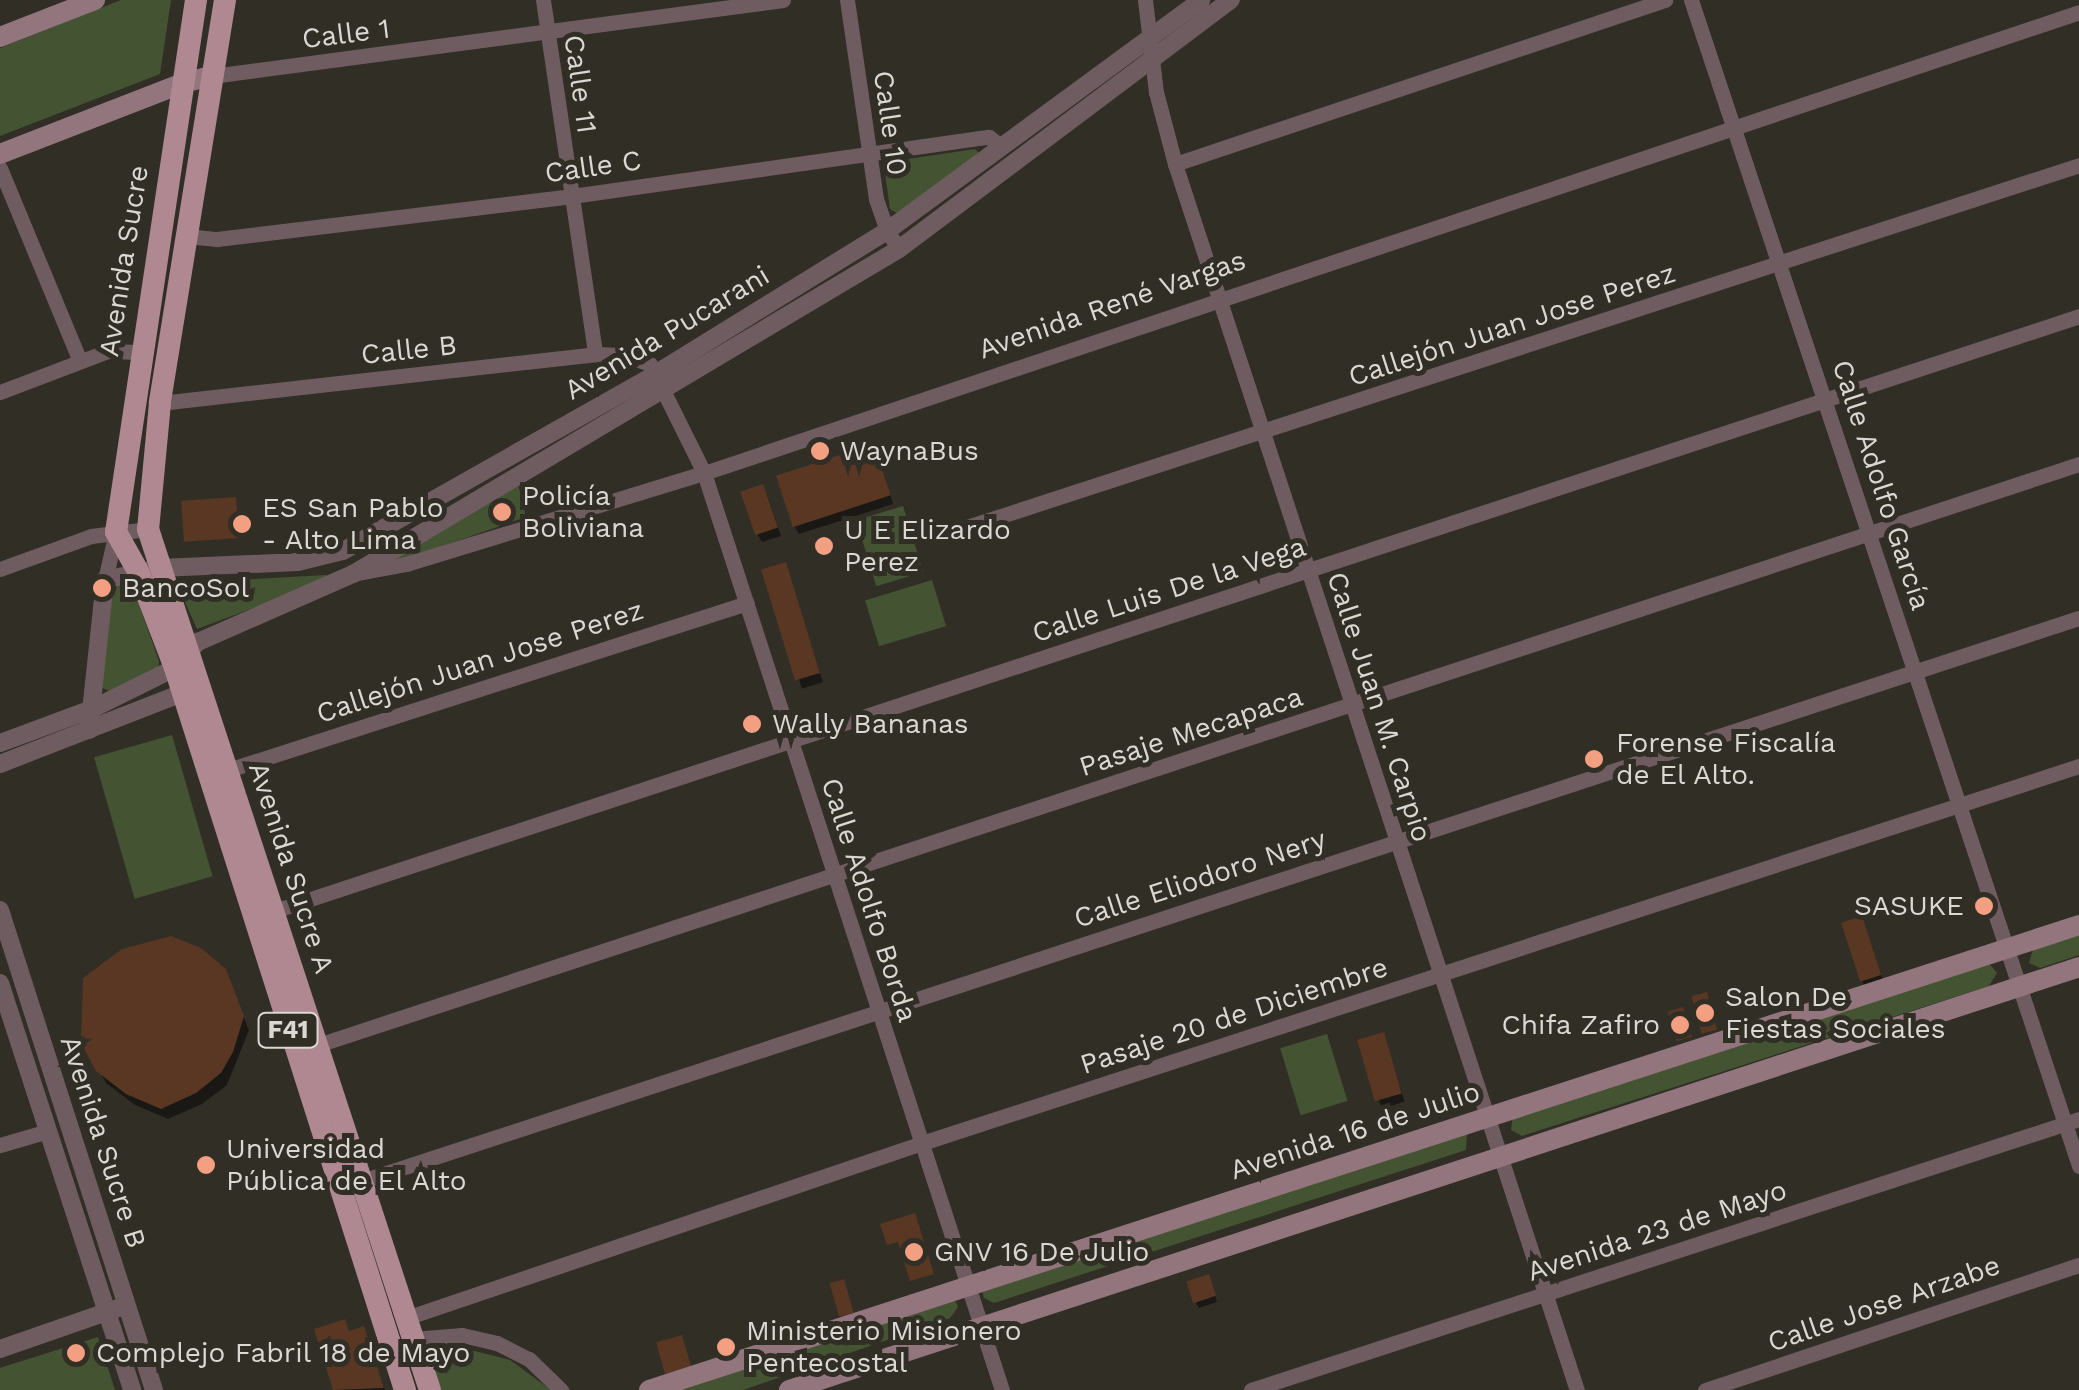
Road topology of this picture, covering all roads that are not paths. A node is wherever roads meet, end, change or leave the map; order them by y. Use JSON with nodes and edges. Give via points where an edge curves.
{"nodes":[{"id":1,"x":95,"y":0,"type":"edge"},
{"id":2,"x":196,"y":0,"type":"edge"},
{"id":3,"x":224,"y":0,"type":"edge"},
{"id":4,"x":543,"y":0,"type":"edge"},
{"id":5,"x":783,"y":0,"type":"edge"},
{"id":6,"x":847,"y":0,"type":"edge"},
{"id":7,"x":1145,"y":0,"type":"edge"},
{"id":8,"x":1201,"y":0,"type":"edge"},
{"id":9,"x":1231,"y":0,"type":"edge"},
{"id":10,"x":1665,"y":0,"type":"edge"},
{"id":11,"x":1692,"y":0,"type":"edge"},
{"id":12,"x":2079,"y":12,"type":"edge"},
{"id":13,"x":548,"y":34,"type":"junction"},
{"id":14,"x":0,"y":36,"type":"edge"},
{"id":15,"x":1150,"y":36,"type":"junction"},
{"id":16,"x":1151,"y":58,"type":"junction"},
{"id":17,"x":212,"y":76,"type":"junction"},
{"id":18,"x":183,"y":83,"type":"junction"},
{"id":19,"x":1736,"y":125,"type":"junction"},
{"id":20,"x":1002,"y":146,"type":"junction"},
{"id":21,"x":869,"y":153,"type":"junction"},
{"id":22,"x":0,"y":154,"type":"edge"},
{"id":23,"x":1175,"y":164,"type":"junction"},
{"id":24,"x":2079,"y":165,"type":"edge"},
{"id":25,"x":0,"y":168,"type":"edge"},
{"id":26,"x":572,"y":196,"type":"junction"},
{"id":27,"x":887,"y":231,"type":"junction"},
{"id":28,"x":186,"y":236,"type":"junction"},
{"id":29,"x":899,"y":249,"type":"junction"},
{"id":30,"x":1781,"y":263,"type":"junction"},
{"id":31,"x":1218,"y":298,"type":"junction"},
{"id":32,"x":2079,"y":316,"type":"edge"},
{"id":33,"x":139,"y":352,"type":"junction"},
{"id":34,"x":595,"y":354,"type":"junction"},
{"id":35,"x":80,"y":361,"type":"junction"},
{"id":36,"x":661,"y":381,"type":"junction"},
{"id":37,"x":0,"y":392,"type":"edge"},
{"id":38,"x":1827,"y":400,"type":"junction"},
{"id":39,"x":160,"y":402,"type":"junction"},
{"id":40,"x":1263,"y":432,"type":"junction"},
{"id":41,"x":2079,"y":464,"type":"edge"},
{"id":42,"x":704,"y":472,"type":"junction"},
{"id":43,"x":148,"y":529,"type":"junction"},
{"id":44,"x":960,"y":530,"type":"dead end"},
{"id":45,"x":1870,"y":531,"type":"junction"},
{"id":46,"x":116,"y":532,"type":"junction"},
{"id":47,"x":343,"y":551,"type":"junction"},
{"id":48,"x":0,"y":569,"type":"edge"},
{"id":49,"x":149,"y":570,"type":"junction"},
{"id":50,"x":1309,"y":572,"type":"junction"},
{"id":51,"x":353,"y":574,"type":"junction"},
{"id":52,"x":105,"y":580,"type":"junction"},
{"id":53,"x":747,"y":602,"type":"junction"},
{"id":54,"x":2079,"y":618,"type":"edge"},
{"id":55,"x":182,"y":659,"type":"junction"},
{"id":56,"x":1915,"y":672,"type":"junction"},
{"id":57,"x":191,"y":690,"type":"junction"},
{"id":58,"x":1354,"y":706,"type":"junction"},
{"id":59,"x":92,"y":709,"type":"junction"},
{"id":60,"x":89,"y":730,"type":"junction"},
{"id":61,"x":790,"y":738,"type":"junction"},
{"id":62,"x":0,"y":744,"type":"edge"},
{"id":63,"x":0,"y":764,"type":"edge"},
{"id":64,"x":2079,"y":766,"type":"edge"},
{"id":65,"x":228,"y":770,"type":"junction"},
{"id":66,"x":1960,"y":804,"type":"junction"},
{"id":67,"x":1396,"y":840,"type":"junction"},
{"id":68,"x":832,"y":873,"type":"junction"},
{"id":69,"x":0,"y":910,"type":"edge"},
{"id":70,"x":274,"y":911,"type":"junction"},
{"id":71,"x":2079,"y":925,"type":"edge"},
{"id":72,"x":2008,"y":948,"type":"junction"},
{"id":73,"x":2079,"y":967,"type":"edge"},
{"id":74,"x":1440,"y":976,"type":"junction"},
{"id":75,"x":0,"y":983,"type":"edge"},
{"id":76,"x":2018,"y":987,"type":"junction"},
{"id":77,"x":878,"y":1011,"type":"junction"},
{"id":78,"x":318,"y":1046,"type":"junction"},
{"id":79,"x":1489,"y":1117,"type":"junction"},
{"id":80,"x":2072,"y":1121,"type":"edge"},
{"id":81,"x":48,"y":1131,"type":"junction"},
{"id":82,"x":922,"y":1143,"type":"junction"},
{"id":83,"x":0,"y":1145,"type":"edge"},
{"id":84,"x":1502,"y":1156,"type":"junction"},
{"id":85,"x":2079,"y":1166,"type":"edge"},
{"id":86,"x":362,"y":1181,"type":"junction"},
{"id":87,"x":338,"y":1189,"type":"junction"},
{"id":88,"x":2079,"y":1264,"type":"edge"},
{"id":89,"x":968,"y":1286,"type":"junction"},
{"id":90,"x":1546,"y":1294,"type":"junction"},
{"id":91,"x":127,"y":1304,"type":"junction"},
{"id":92,"x":438,"y":1307,"type":"junction"},
{"id":93,"x":107,"y":1312,"type":"junction"},
{"id":94,"x":981,"y":1327,"type":"junction"},
{"id":95,"x":410,"y":1328,"type":"junction"},
{"id":96,"x":444,"y":1335,"type":"junction"},
{"id":97,"x":0,"y":1348,"type":"edge"},
{"id":98,"x":132,"y":1390,"type":"edge"},
{"id":99,"x":154,"y":1390,"type":"edge"},
{"id":100,"x":405,"y":1390,"type":"edge"},
{"id":101,"x":430,"y":1390,"type":"edge"},
{"id":102,"x":561,"y":1390,"type":"edge"},
{"id":103,"x":649,"y":1390,"type":"edge"},
{"id":104,"x":789,"y":1390,"type":"edge"},
{"id":105,"x":1002,"y":1390,"type":"edge"},
{"id":106,"x":1251,"y":1390,"type":"edge"},
{"id":107,"x":1578,"y":1390,"type":"edge"},
{"id":108,"x":1704,"y":1390,"type":"edge"}],
"edges":[{"from":1,"to":14,"type":"main road"},
{"from":2,"to":18,"type":"main road","name":"Avenida Sucre"},
{"from":3,"to":17,"type":"main road","name":"Avenida Sucre","number":"F41"},
{"from":4,"to":13,"type":"street","name":"Calle 11"},
{"from":5,"to":13,"type":"street","name":"Calle 1"},
{"from":6,"to":21,"type":"street","name":"Calle 10"},
{"from":7,"to":15,"type":"street","name":"Calle Juan M. Carpio"},
{"from":8,"to":15,"type":"street","name":"Avenida Pucarani"},
{"from":9,"to":16,"type":"street","name":"Avenida Pucarani"},
{"from":10,"to":23,"type":"street"},
{"from":11,"to":19,"type":"street","name":"Calle Adolfo García"},
{"from":12,"to":19,"type":"street","name":"Avenida René Vargas"},
{"from":13,"to":17,"type":"street","name":"Calle 1"},
{"from":13,"to":26,"type":"street","name":"Calle 11"},
{"from":15,"to":16,"type":"street","name":"Calle Juan M. Carpio"},
{"from":15,"to":20,"type":"street","name":"Avenida Pucarani"},
{"from":16,"to":23,"type":"street","name":"Calle Juan M. Carpio"},
{"from":16,"to":29,"type":"street","name":"Avenida Pucarani"},
{"from":17,"to":18,"type":"main road"},
{"from":17,"to":28,"type":"main road","name":"Avenida Sucre","number":"F41"},
{"from":18,"to":22,"type":"main road"},
{"from":18,"to":33,"type":"main road","name":"Avenida Sucre"},
{"from":19,"to":30,"type":"street","name":"Calle Adolfo García"},
{"from":19,"to":31,"type":"street","name":"Avenida René Vargas"},
{"from":20,"to":21,"type":"street","name":"Calle C","via":[[989,137]]},
{"from":20,"to":27,"type":"street","name":"Avenida Pucarani"},
{"from":21,"to":26,"type":"street","name":"Calle C"},
{"from":21,"to":27,"type":"street","name":"Calle 10"},
{"from":23,"to":31,"type":"street","name":"Calle Juan M. Carpio"},
{"from":24,"to":30,"type":"street","name":"Callejón Juan Jose Perez"},
{"from":25,"to":35,"type":"street"},
{"from":26,"to":28,"type":"street","name":"Calle C","via":[[217,240]]},
{"from":26,"to":34,"type":"street","name":"Calle 11"},
{"from":27,"to":29,"type":"street","name":"Calle 10"},
{"from":27,"to":36,"type":"street","name":"Avenida Pucarani"},
{"from":28,"to":39,"type":"main road","name":"Avenida Sucre","number":"F41"},
{"from":29,"to":36,"type":"street","name":"Avenida Pucarani"},
{"from":30,"to":38,"type":"street","name":"Calle Adolfo García"},
{"from":30,"to":40,"type":"street","name":"Callejón Juan Jose Perez"},
{"from":31,"to":40,"type":"street","name":"Calle Juan M. Carpio"},
{"from":31,"to":42,"type":"street","name":"Avenida René Vargas"},
{"from":32,"to":38,"type":"street","name":"Calle Luis De la Vega"},
{"from":33,"to":35,"type":"street"},
{"from":33,"to":46,"type":"main road","name":"Avenida Sucre"},
{"from":34,"to":36,"type":"street","name":"Calle B","via":[[640,358]]},
{"from":34,"to":39,"type":"street","name":"Calle B"},
{"from":35,"to":37,"type":"street"},
{"from":36,"to":42,"type":"street","name":"Calle Adolfo Borda"},
{"from":36,"to":47,"type":"street","name":"Avenida Pucarani"},
{"from":36,"to":51,"type":"street","name":"Avenida Pucarani"},
{"from":38,"to":45,"type":"street","name":"Calle Adolfo García"},
{"from":38,"to":50,"type":"street","name":"Calle Luis De la Vega"},
{"from":39,"to":43,"type":"main road","number":"F41"},
{"from":40,"to":44,"type":"street","name":"Callejón Juan Jose Perez"},
{"from":40,"to":50,"type":"street","name":"Calle Juan M. Carpio"},
{"from":41,"to":45,"type":"street","name":"Pasaje Mecapaca"},
{"from":42,"to":51,"type":"street","name":"Avenida René Vargas","via":[[406,564]]},
{"from":42,"to":53,"type":"street","name":"Calle Adolfo Borda"},
{"from":43,"to":46,"type":"street"},
{"from":43,"to":49,"type":"main road","number":"F41"},
{"from":45,"to":56,"type":"street","name":"Calle Adolfo García"},
{"from":45,"to":58,"type":"street","name":"Pasaje Mecapaca"},
{"from":46,"to":48,"type":"street"},
{"from":46,"to":49,"type":"main road","number":"F41"},
{"from":46,"to":52,"type":"street"},
{"from":47,"to":49,"type":"street","name":"Avenida Pucarani","via":[[298,562]]},
{"from":47,"to":51,"type":"street"},
{"from":49,"to":52,"type":"street","name":"Avenida Pucarani"},
{"from":49,"to":55,"type":"main road","number":"F41"},
{"from":50,"to":58,"type":"street","name":"Calle Juan M. Carpio"},
{"from":50,"to":61,"type":"street","name":"Calle Luis De la Vega"},
{"from":51,"to":55,"type":"street","name":"Avenida René Vargas","via":[[198,642]]},
{"from":52,"to":59,"type":"street"},
{"from":53,"to":61,"type":"street","name":"Calle Adolfo Borda"},
{"from":53,"to":65,"type":"street","name":"Callejón Juan Jose Perez"},
{"from":54,"to":56,"type":"street","name":"Calle Eliodoro Nery"},
{"from":55,"to":57,"type":"main road","name":"Avenida Sucre A","number":"F41"},
{"from":55,"to":59,"type":"street","name":"Avenida René Vargas"},
{"from":56,"to":66,"type":"street","name":"Calle Adolfo García"},
{"from":56,"to":67,"type":"street","name":"Calle Eliodoro Nery"},
{"from":57,"to":60,"type":"street"},
{"from":57,"to":65,"type":"main road","name":"Avenida Sucre A","number":"F41"},
{"from":57,"to":87,"type":"main road","name":"Avenida Sucre A","number":"F41"},
{"from":58,"to":67,"type":"street","name":"Calle Juan M. Carpio"},
{"from":58,"to":68,"type":"street","name":"Pasaje Mecapaca"},
{"from":59,"to":60,"type":"street"},
{"from":59,"to":62,"type":"street","name":"Avenida René Vargas"},
{"from":60,"to":63,"type":"street"},
{"from":61,"to":68,"type":"street","name":"Calle Adolfo Borda"},
{"from":61,"to":70,"type":"street","name":"Calle Luis De la Vega"},
{"from":64,"to":66,"type":"street","name":"Pasaje 20 de Diciembre"},
{"from":65,"to":70,"type":"main road","name":"Avenida Sucre A","number":"F41"},
{"from":66,"to":72,"type":"street","name":"Calle Adolfo García"},
{"from":66,"to":74,"type":"street","name":"Pasaje 20 de Diciembre"},
{"from":67,"to":74,"type":"street","name":"Calle Juan M. Carpio"},
{"from":67,"to":77,"type":"street","name":"Calle Eliodoro Nery"},
{"from":68,"to":77,"type":"street","name":"Calle Adolfo Borda"},
{"from":68,"to":78,"type":"street","name":"Pasaje Mecapaca"},
{"from":69,"to":91,"type":"street","name":"Avenida Sucre B"},
{"from":70,"to":78,"type":"main road","name":"Avenida Sucre A","number":"F41"},
{"from":71,"to":72,"type":"main road","name":"Avenida 16 de Julio"},
{"from":72,"to":76,"type":"street","name":"Calle Adolfo García"},
{"from":72,"to":79,"type":"main road","name":"Avenida 16 de Julio"},
{"from":73,"to":76,"type":"main road"},
{"from":74,"to":79,"type":"street","name":"Calle Juan M. Carpio"},
{"from":74,"to":82,"type":"street","name":"Pasaje 20 de Diciembre"},
{"from":75,"to":81,"type":"street","name":"Avenida Sucre B"},
{"from":76,"to":80,"type":"street","name":"Calle Adolfo García"},
{"from":76,"to":84,"type":"main road"},
{"from":77,"to":82,"type":"street","name":"Calle Adolfo Borda"},
{"from":77,"to":86,"type":"street","name":"Calle Eliodoro Nery"},
{"from":78,"to":86,"type":"main road","name":"Avenida Sucre A","number":"F41"},
{"from":79,"to":84,"type":"street","name":"Calle Juan M. Carpio"},
{"from":79,"to":89,"type":"main road","name":"Avenida 16 de Julio"},
{"from":80,"to":85,"type":"street","name":"Calle Adolfo García"},
{"from":80,"to":90,"type":"street","name":"Avenida 23 de Mayo"},
{"from":81,"to":83,"type":"street"},
{"from":81,"to":93,"type":"street","name":"Avenida Sucre B"},
{"from":82,"to":89,"type":"street","name":"Calle Adolfo Borda"},
{"from":82,"to":92,"type":"street","name":"Pasaje 20 de Diciembre"},
{"from":84,"to":90,"type":"street","name":"Calle Juan M. Carpio"},
{"from":84,"to":94,"type":"main road"},
{"from":86,"to":87,"type":"street","name":"Calle Eliodoro Nery"},
{"from":86,"to":95,"type":"main road","name":"Avenida Sucre A","number":"F41"},
{"from":87,"to":100,"type":"main road","name":"Avenida Sucre A","number":"F41"},
{"from":88,"to":108,"type":"street","name":"Calle Jose Arzabe"},
{"from":89,"to":94,"type":"street","name":"Calle Adolfo Borda"},
{"from":89,"to":103,"type":"main road","name":"Avenida 16 de Julio"},
{"from":90,"to":106,"type":"street","name":"Avenida 23 de Mayo"},
{"from":90,"to":107,"type":"street","name":"Calle Juan M. Carpio"},
{"from":91,"to":93,"type":"street"},
{"from":91,"to":99,"type":"street","name":"Avenida Sucre B"},
{"from":92,"to":95,"type":"street","name":"Pasaje 20 de Diciembre"},
{"from":92,"to":96,"type":"street"},
{"from":93,"to":97,"type":"street"},
{"from":93,"to":98,"type":"street","name":"Avenida Sucre B"},
{"from":94,"to":104,"type":"main road"},
{"from":94,"to":105,"type":"street","name":"Calle Adolfo Borda"},
{"from":95,"to":96,"type":"street"},
{"from":95,"to":101,"type":"main road","name":"Avenida Sucre A","number":"F41"},
{"from":96,"to":102,"type":"street","via":[[514,1350]]}]}
